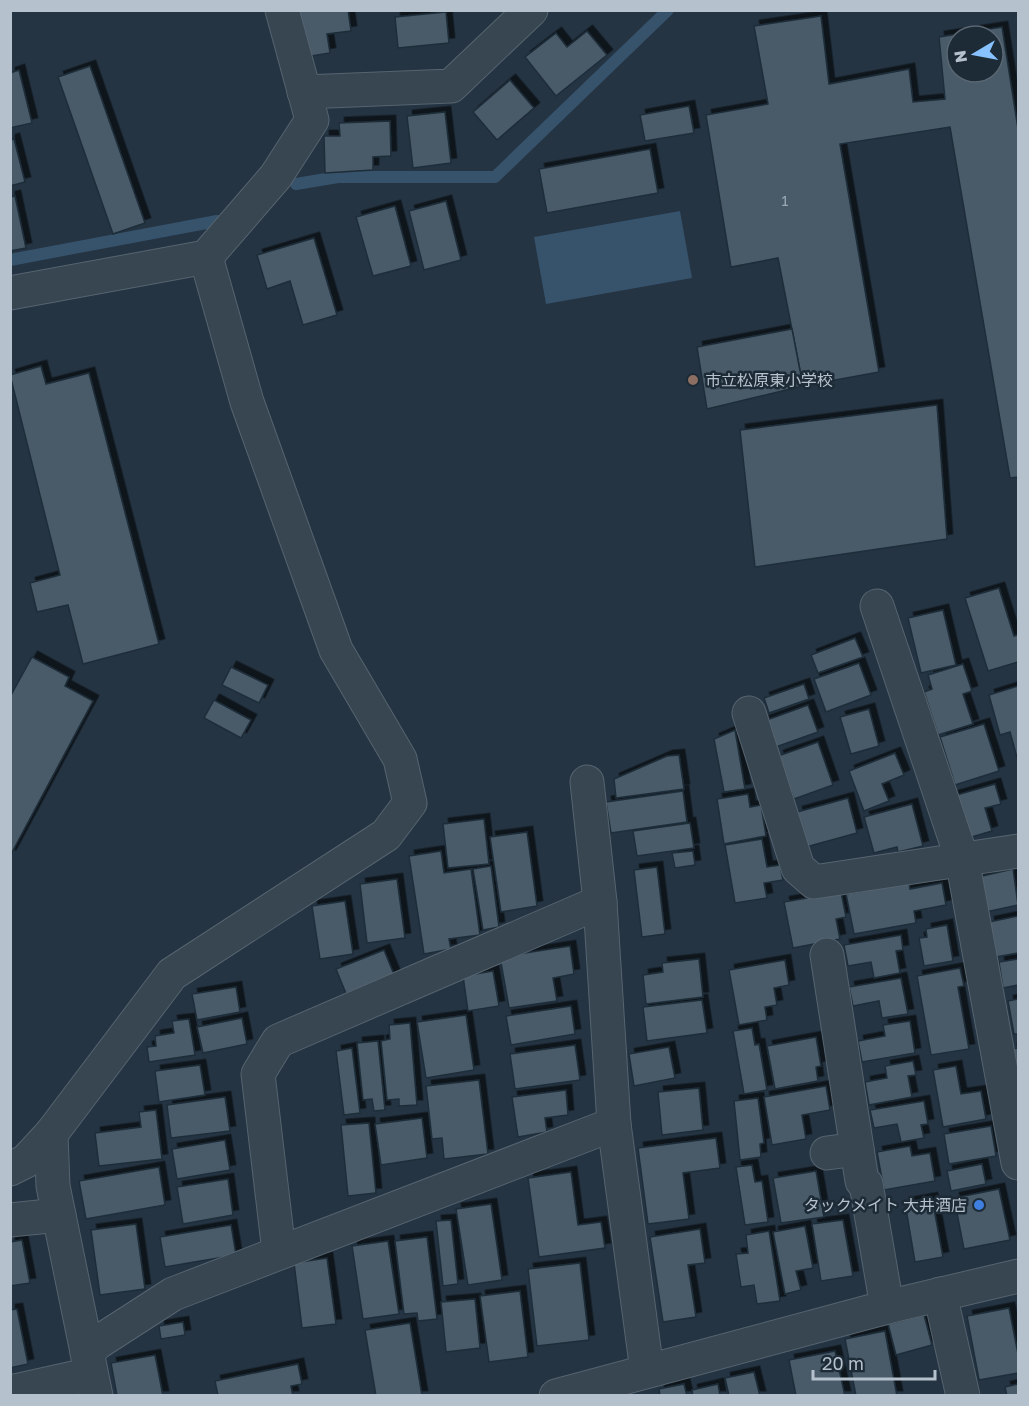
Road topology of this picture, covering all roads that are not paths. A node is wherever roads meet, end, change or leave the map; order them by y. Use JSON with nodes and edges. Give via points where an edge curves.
{"nodes":[{"id":1,"x":282,"y":10,"type":"edge"},
{"id":2,"x":531,"y":10,"type":"edge"},
{"id":3,"x":304,"y":92,"type":"junction"},
{"id":4,"x":206,"y":257,"type":"junction"},
{"id":5,"x":10,"y":293,"type":"edge"},
{"id":6,"x":877,"y":606,"type":"dead end"},
{"id":7,"x":749,"y":713,"type":"dead end"},
{"id":8,"x":587,"y":782,"type":"dead end"},
{"id":9,"x":1018,"y":851,"type":"edge"},
{"id":10,"x":962,"y":859,"type":"junction"},
{"id":11,"x":600,"y":902,"type":"junction"},
{"id":12,"x":827,"y":955,"type":"dead end"},
{"id":13,"x":614,"y":1124,"type":"junction"},
{"id":14,"x":51,"y":1134,"type":"junction"},
{"id":15,"x":1018,"y":1163,"type":"edge"},
{"id":16,"x":10,"y":1169,"type":"edge"},
{"id":17,"x":59,"y":1215,"type":"junction"},
{"id":18,"x":10,"y":1220,"type":"edge"},
{"id":19,"x":279,"y":1252,"type":"junction"},
{"id":20,"x":1018,"y":1276,"type":"edge"},
{"id":21,"x":940,"y":1294,"type":"junction"},
{"id":22,"x":887,"y":1307,"type":"junction"},
{"id":23,"x":647,"y":1371,"type":"junction"},
{"id":24,"x":92,"y":1374,"type":"edge"},
{"id":25,"x":10,"y":1392,"type":"edge"},
{"id":26,"x":556,"y":1395,"type":"edge"},
{"id":27,"x":963,"y":1395,"type":"edge"}],
"edges":[{"from":1,"to":3,"type":"street"},
{"from":2,"to":3,"type":"street","via":[[451,86]]},
{"from":3,"to":4,"type":"street","via":[[312,120],[276,176]]},
{"from":4,"to":5,"type":"street"},
{"from":4,"to":14,"type":"street","via":[[247,402],[336,650],[400,759],[410,803],[386,835],[172,974]]},
{"from":6,"to":10,"type":"street"},
{"from":7,"to":10,"type":"street","via":[[798,868],[814,882]]},
{"from":8,"to":11,"type":"street"},
{"from":9,"to":10,"type":"street"},
{"from":10,"to":15,"type":"street"},
{"from":11,"to":13,"type":"street"},
{"from":11,"to":19,"type":"street","via":[[278,1041],[258,1074]]},
{"from":12,"to":22,"type":"street","via":[[822,1018],[842,1151],[866,1184]]},
{"from":13,"to":19,"type":"street"},
{"from":13,"to":23,"type":"street"},
{"from":14,"to":16,"type":"street","via":[[26,1161]]},
{"from":14,"to":17,"type":"street"},
{"from":17,"to":18,"type":"street"},
{"from":17,"to":24,"type":"street"},
{"from":19,"to":24,"type":"street","via":[[173,1294],[97,1343]]},
{"from":20,"to":21,"type":"street"},
{"from":21,"to":22,"type":"street"},
{"from":21,"to":27,"type":"street"},
{"from":22,"to":23,"type":"street"},
{"from":23,"to":26,"type":"street"},
{"from":24,"to":25,"type":"street"}]}
